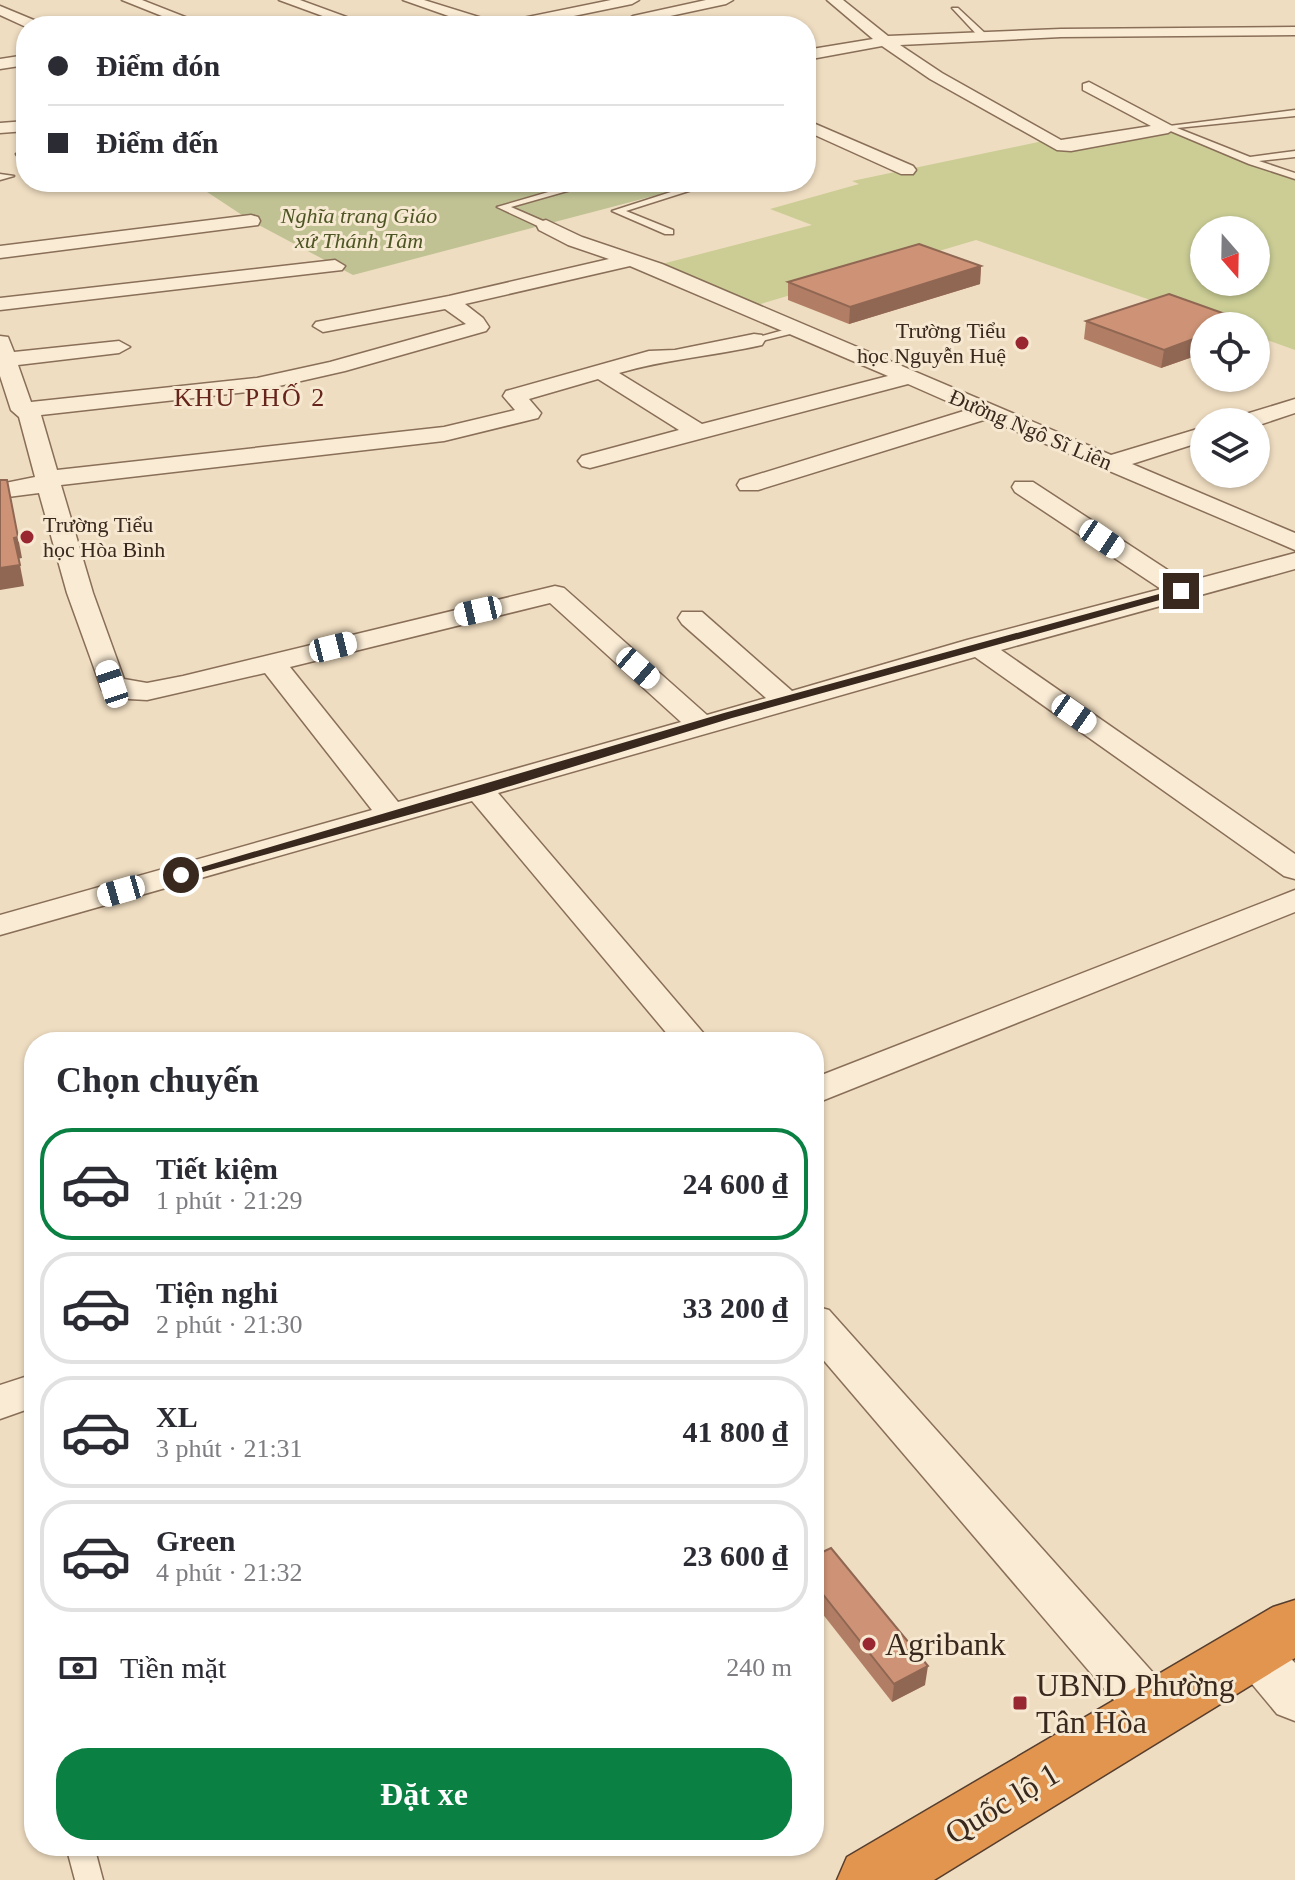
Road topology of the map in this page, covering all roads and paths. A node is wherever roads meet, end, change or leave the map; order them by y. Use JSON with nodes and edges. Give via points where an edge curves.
{"nodes":[{"id":1,"x":129,"y":0,"type":"edge"},
{"id":2,"x":286,"y":0,"type":"edge"},
{"id":3,"x":410,"y":0,"type":"edge"},
{"id":4,"x":632,"y":0,"type":"edge"},
{"id":5,"x":726,"y":0,"type":"edge"},
{"id":6,"x":834,"y":0,"type":"edge"},
{"id":7,"x":545,"y":4,"type":"dead end"},
{"id":8,"x":955,"y":10,"type":"dead end"},
{"id":9,"x":572,"y":12,"type":"junction"},
{"id":10,"x":173,"y":16,"type":"edge"},
{"id":11,"x":334,"y":16,"type":"edge"},
{"id":12,"x":460,"y":16,"type":"edge"},
{"id":13,"x":552,"y":16,"type":"edge"},
{"id":14,"x":652,"y":16,"type":"edge"},
{"id":15,"x":1295,"y":31,"type":"edge"},
{"id":16,"x":984,"y":37,"type":"junction"},
{"id":17,"x":885,"y":41,"type":"junction"},
{"id":18,"x":816,"y":53,"type":"edge"},
{"id":19,"x":1089,"y":87,"type":"dead end"},
{"id":20,"x":1295,"y":113,"type":"edge"},
{"id":21,"x":1166,"y":127,"type":"junction"},
{"id":22,"x":816,"y":129,"type":"edge"},
{"id":23,"x":1295,"y":154,"type":"edge"},
{"id":24,"x":1249,"y":160,"type":"junction"},
{"id":25,"x":907,"y":170,"type":"dead end"},
{"id":26,"x":1295,"y":176,"type":"edge"},
{"id":27,"x":557,"y":192,"type":"edge"},
{"id":28,"x":679,"y":192,"type":"edge"},
{"id":29,"x":251,"y":221,"type":"dead end"},
{"id":30,"x":546,"y":226,"type":"joint"},
{"id":31,"x":669,"y":232,"type":"dead end"},
{"id":32,"x":0,"y":252,"type":"edge"},
{"id":33,"x":632,"y":260,"type":"junction"},
{"id":34,"x":335,"y":266,"type":"dead end"},
{"id":35,"x":449,"y":302,"type":"junction"},
{"id":36,"x":0,"y":304,"type":"edge"},
{"id":37,"x":323,"y":326,"type":"dead end"},
{"id":38,"x":798,"y":329,"type":"junction"},
{"id":39,"x":754,"y":340,"type":"joint"},
{"id":40,"x":119,"y":347,"type":"dead end"},
{"id":41,"x":2,"y":354,"type":"edge"},
{"id":42,"x":601,"y":371,"type":"junction"},
{"id":43,"x":909,"y":377,"type":"junction"},
{"id":44,"x":1295,"y":406,"type":"edge"},
{"id":45,"x":988,"y":411,"type":"junction"},
{"id":46,"x":17,"y":414,"type":"edge"},
{"id":47,"x":1270,"y":414,"type":"edge"},
{"id":48,"x":310,"y":422,"type":"dead end"},
{"id":49,"x":698,"y":432,"type":"junction"},
{"id":50,"x":1190,"y":438,"type":"edge"},
{"id":51,"x":328,"y":447,"type":"junction"},
{"id":52,"x":590,"y":461,"type":"dead end"},
{"id":53,"x":1109,"y":463,"type":"junction"},
{"id":54,"x":46,"y":482,"type":"junction"},
{"id":55,"x":749,"y":485,"type":"dead end"},
{"id":56,"x":1024,"y":487,"type":"dead end"},
{"id":57,"x":0,"y":491,"type":"edge"},
{"id":58,"x":1295,"y":542,"type":"edge"},
{"id":59,"x":1295,"y":561,"type":"edge"},
{"id":60,"x":1181,"y":591,"type":"junction"},
{"id":61,"x":692,"y":618,"type":"dead end"},
{"id":62,"x":977,"y":646,"type":"junction"},
{"id":63,"x":272,"y":663,"type":"junction"},
{"id":64,"x":785,"y":700,"type":"junction"},
{"id":65,"x":700,"y":724,"type":"junction"},
{"id":66,"x":480,"y":791,"type":"junction"},
{"id":67,"x":392,"y":815,"type":"junction"},
{"id":68,"x":1295,"y":869,"type":"edge"},
{"id":69,"x":1295,"y":900,"type":"edge"},
{"id":70,"x":0,"y":925,"type":"edge"},
{"id":71,"x":685,"y":1032,"type":"edge"},
{"id":72,"x":824,"y":1088,"type":"edge"},
{"id":73,"x":824,"y":1332,"type":"edge"},
{"id":74,"x":24,"y":1394,"type":"edge"},
{"id":75,"x":0,"y":1402,"type":"edge"},
{"id":76,"x":1274,"y":1638,"type":"edge"},
{"id":77,"x":1295,"y":1699,"type":"edge"},
{"id":78,"x":1154,"y":1710,"type":"junction"},
{"id":79,"x":83,"y":1856,"type":"edge"},
{"id":80,"x":89,"y":1880,"type":"edge"},
{"id":81,"x":872,"y":1880,"type":"edge"}],
"edges":[{"from":1,"to":10,"type":"street"},
{"from":2,"to":11,"type":"street"},
{"from":3,"to":12,"type":"street"},
{"from":4,"to":9,"type":"street"},
{"from":5,"to":14,"type":"street"},
{"from":6,"to":17,"type":"street"},
{"from":7,"to":9,"type":"street"},
{"from":8,"to":16,"type":"lane"},
{"from":9,"to":13,"type":"street"},
{"from":15,"to":16,"type":"street"},
{"from":16,"to":17,"type":"street"},
{"from":17,"to":18,"type":"street"},
{"from":17,"to":21,"type":"street","via":[[936,76],[1063,146]]},
{"from":19,"to":21,"type":"street"},
{"from":20,"to":21,"type":"lane"},
{"from":21,"to":24,"type":"lane"},
{"from":22,"to":25,"type":"street"},
{"from":23,"to":24,"type":"lane"},
{"from":24,"to":26,"type":"lane"},
{"from":27,"to":30,"type":"lane","via":[[502,207]]},
{"from":28,"to":31,"type":"lane","via":[[617,211]]},
{"from":29,"to":32,"type":"street"},
{"from":30,"to":33,"type":"street","name":"Đường Ngô Sĩ Liên"},
{"from":33,"to":35,"type":"street"},
{"from":33,"to":38,"type":"street","name":"Đường Ngô Sĩ Liên"},
{"from":34,"to":36,"type":"street"},
{"from":35,"to":37,"type":"street"},
{"from":35,"to":46,"type":"street","via":[[479,327],[287,378]]},
{"from":38,"to":39,"type":"lane"},
{"from":38,"to":43,"type":"street","name":"Đường Ngô Sĩ Liên"},
{"from":39,"to":42,"type":"street","via":[[649,357]]},
{"from":40,"to":41,"type":"street"},
{"from":41,"to":46,"type":"street"},
{"from":42,"to":49,"type":"street"},
{"from":42,"to":51,"type":"street","via":[[514,396],[530,413],[444,434]]},
{"from":43,"to":45,"type":"street","name":"Đường Ngô Sĩ Liên"},
{"from":43,"to":49,"type":"street"},
{"from":44,"to":47,"type":"street"},
{"from":45,"to":53,"type":"street","name":"Đường Ngô Sĩ Liên"},
{"from":45,"to":55,"type":"street"},
{"from":46,"to":54,"type":"street"},
{"from":48,"to":51,"type":"street"},
{"from":49,"to":52,"type":"street"},
{"from":50,"to":53,"type":"street"},
{"from":51,"to":54,"type":"street"},
{"from":53,"to":58,"type":"street","name":"Đường Ngô Sĩ Liên"},
{"from":54,"to":57,"type":"street"},
{"from":54,"to":63,"type":"street","via":[[112,684],[150,692]]},
{"from":56,"to":60,"type":"street"},
{"from":59,"to":60,"type":"street"},
{"from":60,"to":62,"type":"street"},
{"from":61,"to":64,"type":"street"},
{"from":62,"to":64,"type":"street"},
{"from":62,"to":68,"type":"street"},
{"from":63,"to":65,"type":"street","via":[[555,594]]},
{"from":63,"to":67,"type":"street"},
{"from":64,"to":65,"type":"street"},
{"from":65,"to":66,"type":"street"},
{"from":66,"to":67,"type":"street"},
{"from":66,"to":71,"type":"street"},
{"from":67,"to":70,"type":"street"},
{"from":69,"to":72,"type":"street"},
{"from":73,"to":78,"type":"street"},
{"from":74,"to":75,"type":"street"},
{"from":76,"to":77,"type":"street"},
{"from":76,"to":78,"type":"highway","name":"Quốc lộ 1"},
{"from":78,"to":81,"type":"highway","name":"Quốc lộ 1"},
{"from":79,"to":80,"type":"lane"}]}
